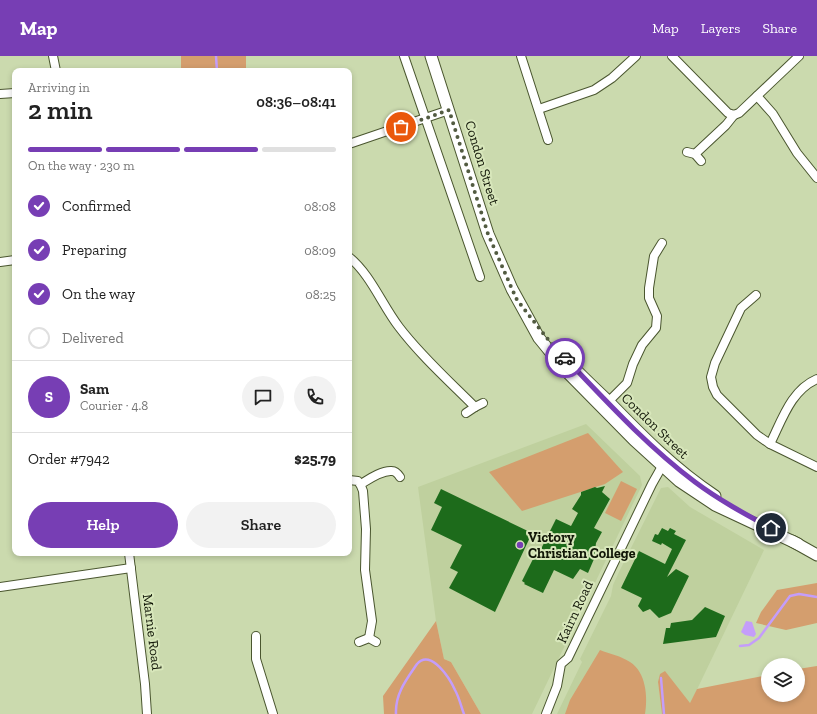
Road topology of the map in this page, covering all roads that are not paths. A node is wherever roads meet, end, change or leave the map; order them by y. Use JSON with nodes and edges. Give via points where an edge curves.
{"nodes":[{"id":1,"x":53,"y":56,"type":"edge"},
{"id":2,"x":404,"y":56,"type":"edge"},
{"id":3,"x":431,"y":56,"type":"edge"},
{"id":4,"x":521,"y":56,"type":"edge"},
{"id":5,"x":636,"y":56,"type":"edge"},
{"id":6,"x":672,"y":56,"type":"edge"},
{"id":7,"x":799,"y":56,"type":"edge"},
{"id":8,"x":55,"y":68,"type":"edge"},
{"id":9,"x":12,"y":93,"type":"edge"},
{"id":10,"x":0,"y":94,"type":"edge"},
{"id":11,"x":757,"y":96,"type":"junction"},
{"id":12,"x":539,"y":108,"type":"junction"},
{"id":13,"x":449,"y":110,"type":"junction"},
{"id":14,"x":734,"y":115,"type":"junction"},
{"id":15,"x":426,"y":118,"type":"junction"},
{"id":16,"x":548,"y":140,"type":"dead end"},
{"id":17,"x":352,"y":143,"type":"edge"},
{"id":18,"x":687,"y":152,"type":"dead end"},
{"id":19,"x":695,"y":154,"type":"junction"},
{"id":20,"x":701,"y":161,"type":"dead end"},
{"id":21,"x":817,"y":178,"type":"edge"},
{"id":22,"x":662,"y":243,"type":"dead end"},
{"id":23,"x":12,"y":260,"type":"edge"},
{"id":24,"x":352,"y":260,"type":"edge"},
{"id":25,"x":0,"y":262,"type":"edge"},
{"id":26,"x":480,"y":277,"type":"dead end"},
{"id":27,"x":756,"y":295,"type":"dead end"},
{"id":28,"x":517,"y":300,"type":"junction"},
{"id":29,"x":817,"y":379,"type":"edge"},
{"id":30,"x":608,"y":402,"type":"junction"},
{"id":31,"x":483,"y":403,"type":"dead end"},
{"id":32,"x":475,"y":407,"type":"junction"},
{"id":33,"x":466,"y":414,"type":"dead end"},
{"id":34,"x":770,"y":444,"type":"junction"},
{"id":35,"x":664,"y":462,"type":"junction"},
{"id":36,"x":817,"y":467,"type":"edge"},
{"id":37,"x":400,"y":477,"type":"dead end"},
{"id":38,"x":352,"y":480,"type":"edge"},
{"id":39,"x":361,"y":484,"type":"junction"},
{"id":40,"x":817,"y":555,"type":"edge"},
{"id":41,"x":129,"y":556,"type":"edge"},
{"id":42,"x":131,"y":568,"type":"junction"},
{"id":43,"x":0,"y":587,"type":"edge"},
{"id":44,"x":256,"y":636,"type":"dead end"},
{"id":45,"x":359,"y":642,"type":"dead end"},
{"id":46,"x":147,"y":714,"type":"edge"},
{"id":47,"x":273,"y":714,"type":"edge"},
{"id":48,"x":546,"y":714,"type":"edge"}],
"edges":[{"from":1,"to":8,"type":"street"},
{"from":2,"to":15,"type":"street"},
{"from":3,"to":13,"type":"main road","name":"Condon Street"},
{"from":4,"to":12,"type":"street"},
{"from":5,"to":12,"type":"street","via":[[594,90]]},
{"from":6,"to":14,"type":"street","via":[[728,113]]},
{"from":7,"to":11,"type":"street"},
{"from":9,"to":10,"type":"street"},
{"from":11,"to":14,"type":"street"},
{"from":11,"to":21,"type":"street","via":[[773,114],[797,153]]},
{"from":12,"to":16,"type":"street"},
{"from":13,"to":15,"type":"street"},
{"from":13,"to":28,"type":"main road","name":"Condon Street","via":[[488,234]]},
{"from":14,"to":19,"type":"street"},
{"from":15,"to":17,"type":"street"},
{"from":15,"to":26,"type":"street"},
{"from":18,"to":19,"type":"street"},
{"from":19,"to":20,"type":"street"},
{"from":22,"to":30,"type":"street","via":[[654,256],[649,288],[649,298],[658,316],[656,328],[642,345],[624,387]]},
{"from":23,"to":25,"type":"street"},
{"from":24,"to":32,"type":"street","via":[[362,270],[398,326],[433,366]]},
{"from":27,"to":34,"type":"street","via":[[738,314],[713,368],[711,381],[717,395],[756,435]]},
{"from":28,"to":30,"type":"main road","name":"Condon Street","via":[[550,342]]},
{"from":28,"to":35,"type":"main road","name":"Condon Street","via":[[538,338],[565,370]]},
{"from":29,"to":34,"type":"street","via":[[803,388],[793,399]]},
{"from":30,"to":35,"type":"main road","name":"Condon Street"},
{"from":31,"to":32,"type":"street"},
{"from":32,"to":33,"type":"street"},
{"from":34,"to":36,"type":"street"},
{"from":35,"to":40,"type":"main road","name":"Condon Street"},
{"from":35,"to":48,"type":"street","name":"Kairn Road","via":[[568,658],[562,664]]},
{"from":37,"to":39,"type":"street","via":[[394,471],[390,471]]},
{"from":38,"to":39,"type":"street"},
{"from":39,"to":45,"type":"street","via":[[366,522],[365,570],[373,640]]},
{"from":41,"to":42,"type":"street","name":"Marnie Road"},
{"from":42,"to":43,"type":"street"},
{"from":42,"to":46,"type":"street","name":"Marnie Road","via":[[146,684]]},
{"from":44,"to":47,"type":"street","via":[[256,659]]}]}
